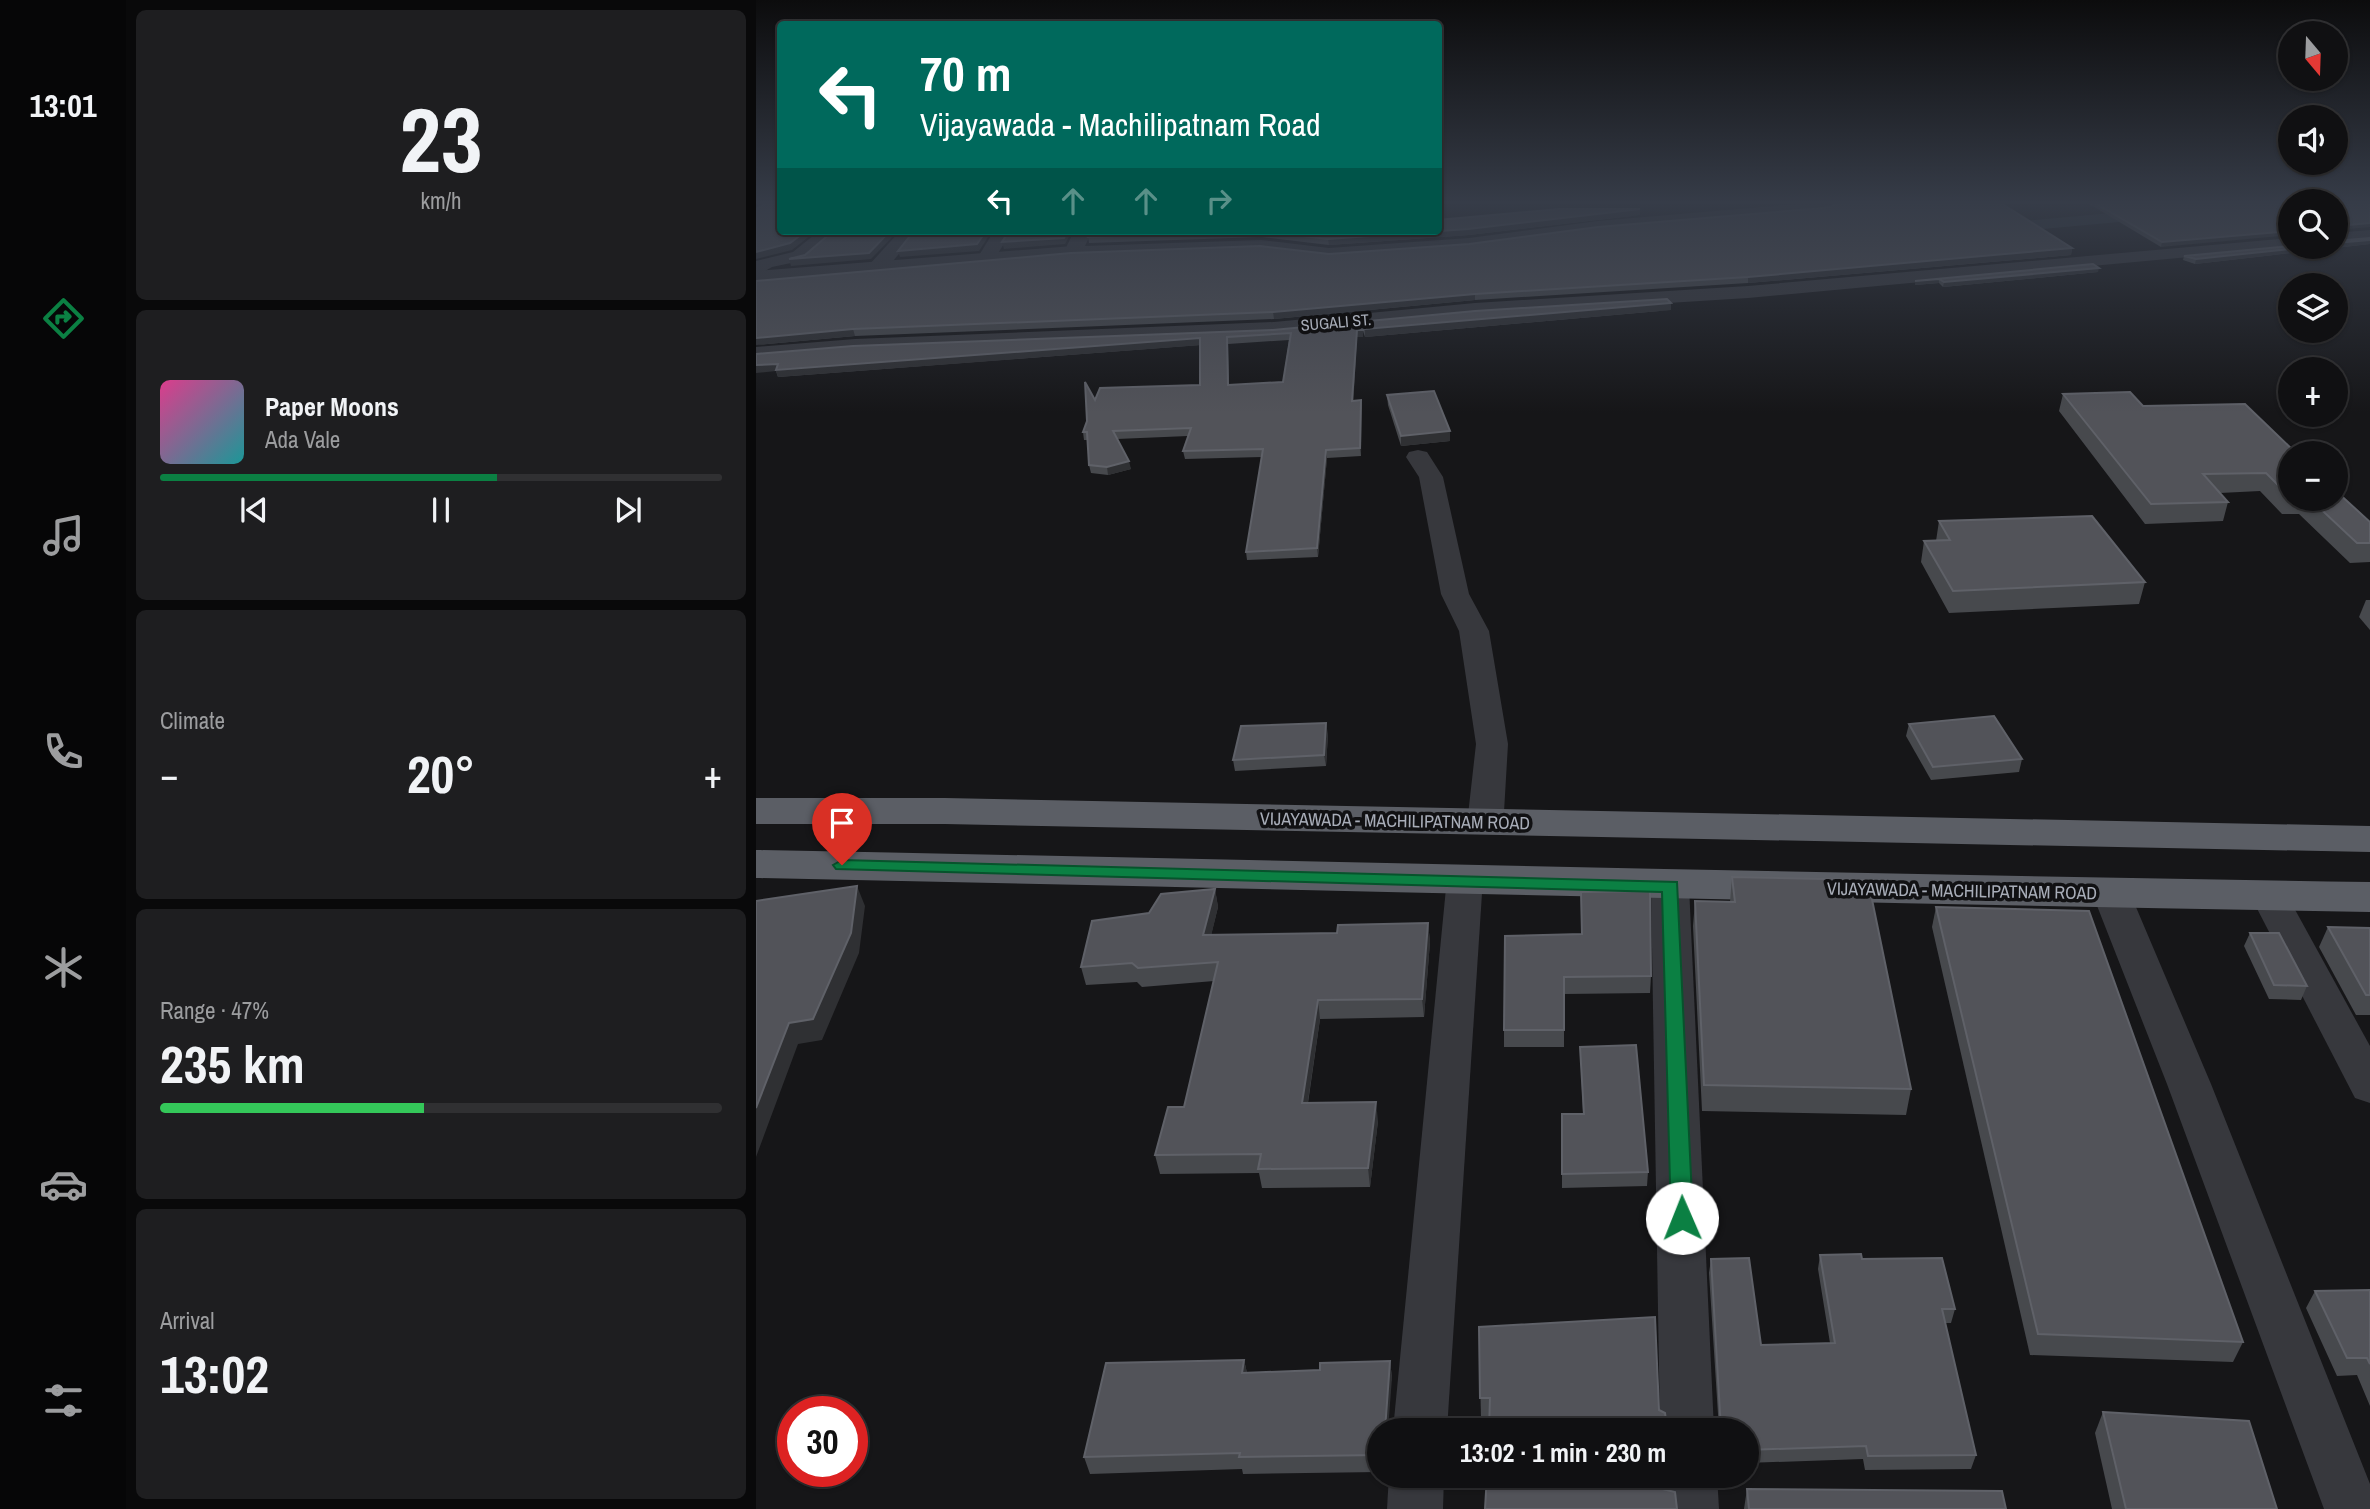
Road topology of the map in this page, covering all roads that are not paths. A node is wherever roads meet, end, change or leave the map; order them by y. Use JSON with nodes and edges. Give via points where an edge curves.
{"nodes":[{"id":1,"x":830,"y":272,"type":"edge"},
{"id":2,"x":1965,"y":272,"type":"edge"},
{"id":3,"x":756,"y":278,"type":"edge"},
{"id":4,"x":756,"y":353,"type":"edge"},
{"id":5,"x":1418,"y":457,"type":"dead end"},
{"id":6,"x":756,"y":811,"type":"edge"},
{"id":7,"x":1494,"y":823,"type":"junction"},
{"id":8,"x":2370,"y":839,"type":"edge"},
{"id":9,"x":756,"y":864,"type":"edge"},
{"id":10,"x":1465,"y":878,"type":"junction"},
{"id":11,"x":1670,"y":886,"type":"junction"},
{"id":12,"x":2111,"y":893,"type":"junction"},
{"id":13,"x":2269,"y":895,"type":"junction"},
{"id":14,"x":2370,"y":897,"type":"edge"},
{"id":15,"x":2370,"y":1086,"type":"edge"},
{"id":16,"x":1421,"y":1418,"type":"edge"},
{"id":17,"x":1687,"y":1418,"type":"edge"},
{"id":18,"x":1416,"y":1488,"type":"edge"},
{"id":19,"x":1690,"y":1488,"type":"edge"},
{"id":20,"x":1415,"y":1509,"type":"edge"},
{"id":21,"x":1691,"y":1509,"type":"edge"},
{"id":22,"x":2352,"y":1509,"type":"edge"}],
"edges":[{"from":1,"to":3,"type":"street"},
{"from":2,"to":4,"type":"street","name":"SUGALI ST.","via":[[1274,328]]},
{"from":5,"to":7,"type":"street","via":[[1431,477],[1455,594],[1474,631],[1492,744],[1486,815]]},
{"from":6,"to":7,"type":"highway","name":"VIJAYAWADA - MACHILIPATNAM ROAD"},
{"from":7,"to":8,"type":"highway","name":"VIJAYAWADA - MACHILIPATNAM ROAD"},
{"from":9,"to":10,"type":"highway","name":"VIJAYAWADA - MACHILIPATNAM ROAD"},
{"from":10,"to":11,"type":"highway","name":"VIJAYAWADA - MACHILIPATNAM ROAD"},
{"from":10,"to":16,"type":"street"},
{"from":11,"to":12,"type":"highway","name":"VIJAYAWADA - MACHILIPATNAM ROAD"},
{"from":11,"to":17,"type":"street"},
{"from":12,"to":13,"type":"highway","name":"VIJAYAWADA - MACHILIPATNAM ROAD"},
{"from":12,"to":22,"type":"street"},
{"from":13,"to":14,"type":"highway","name":"VIJAYAWADA - MACHILIPATNAM ROAD"},
{"from":13,"to":15,"type":"street"},
{"from":18,"to":20,"type":"street"},
{"from":19,"to":21,"type":"street"}]}
